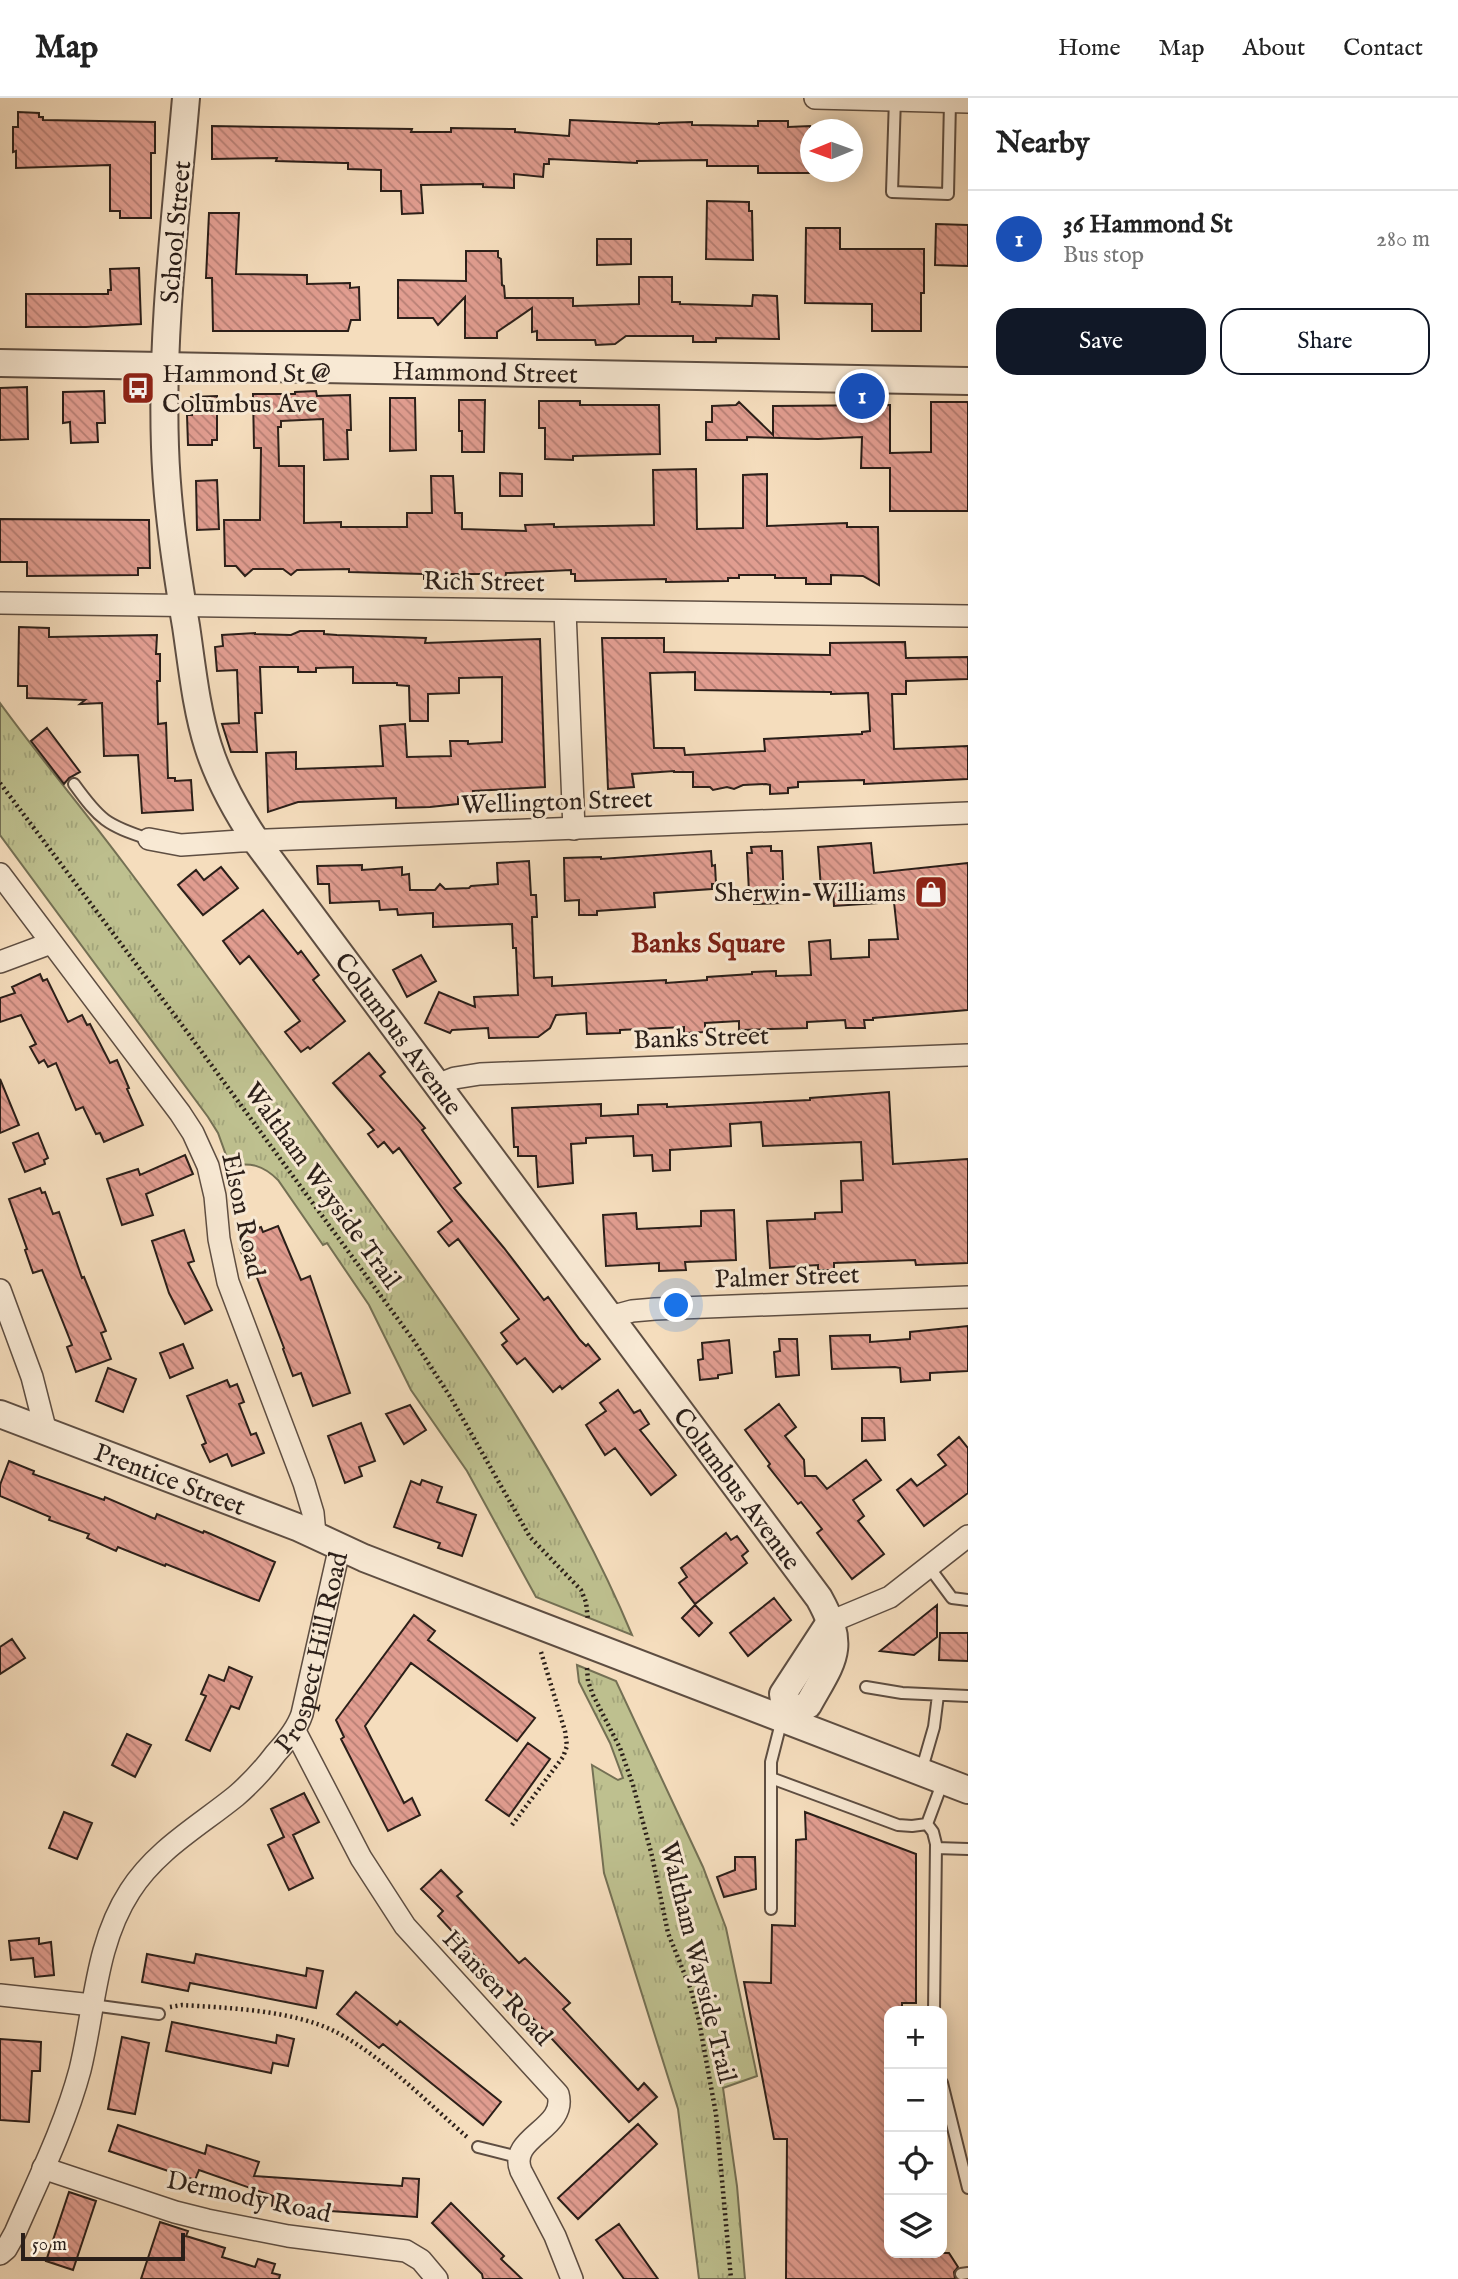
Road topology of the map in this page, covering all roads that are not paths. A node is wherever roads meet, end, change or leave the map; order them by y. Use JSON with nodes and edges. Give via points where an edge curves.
{"nodes":[{"id":1,"x":186,"y":98,"type":"edge"},
{"id":2,"x":815,"y":98,"type":"edge"},
{"id":3,"x":895,"y":99,"type":"edge"},
{"id":4,"x":949,"y":101,"type":"edge"},
{"id":5,"x":0,"y":363,"type":"edge"},
{"id":6,"x":165,"y":366,"type":"junction"},
{"id":7,"x":968,"y":381,"type":"edge"},
{"id":8,"x":0,"y":603,"type":"edge"},
{"id":9,"x":183,"y":605,"type":"junction"},
{"id":10,"x":565,"y":611,"type":"junction"},
{"id":11,"x":968,"y":616,"type":"edge"},
{"id":12,"x":74,"y":784,"type":"dead end"},
{"id":13,"x":968,"y":813,"type":"edge"},
{"id":14,"x":574,"y":828,"type":"junction"},
{"id":15,"x":149,"y":839,"type":"joint"},
{"id":16,"x":256,"y":841,"type":"junction"},
{"id":17,"x":0,"y":874,"type":"edge"},
{"id":18,"x":51,"y":943,"type":"junction"},
{"id":19,"x":0,"y":962,"type":"edge"},
{"id":20,"x":968,"y":1055,"type":"edge"},
{"id":21,"x":437,"y":1085,"type":"junction"},
{"id":22,"x":0,"y":1290,"type":"edge"},
{"id":23,"x":968,"y":1297,"type":"edge"},
{"id":24,"x":610,"y":1317,"type":"junction"},
{"id":25,"x":0,"y":1414,"type":"edge"},
{"id":26,"x":46,"y":1432,"type":"junction"},
{"id":27,"x":315,"y":1534,"type":"junction"},
{"id":28,"x":967,"y":1538,"type":"edge"},
{"id":29,"x":340,"y":1546,"type":"junction"},
{"id":30,"x":929,"y":1567,"type":"junction"},
{"id":31,"x":968,"y":1600,"type":"edge"},
{"id":32,"x":830,"y":1622,"type":"junction"},
{"id":33,"x":866,"y":1687,"type":"dead end"},
{"id":34,"x":937,"y":1695,"type":"junction"},
{"id":35,"x":968,"y":1696,"type":"edge"},
{"id":36,"x":784,"y":1716,"type":"junction"},
{"id":37,"x":295,"y":1731,"type":"junction"},
{"id":38,"x":932,"y":1777,"type":"junction"},
{"id":39,"x":771,"y":1778,"type":"junction"},
{"id":40,"x":968,"y":1790,"type":"edge"},
{"id":41,"x":927,"y":1824,"type":"junction"},
{"id":42,"x":936,"y":1848,"type":"junction"},
{"id":43,"x":968,"y":1849,"type":"edge"},
{"id":44,"x":771,"y":1909,"type":"dead end"},
{"id":45,"x":0,"y":1995,"type":"edge"},
{"id":46,"x":92,"y":2005,"type":"junction"},
{"id":47,"x":934,"y":2006,"type":"edge"},
{"id":48,"x":159,"y":2014,"type":"road end"},
{"id":49,"x":947,"y":2103,"type":"edge"},
{"id":50,"x":478,"y":2147,"type":"road end"},
{"id":51,"x":518,"y":2157,"type":"junction"},
{"id":52,"x":43,"y":2168,"type":"junction"},
{"id":53,"x":968,"y":2188,"type":"edge"},
{"id":54,"x":2,"y":2256,"type":"edge"},
{"id":55,"x":437,"y":2279,"type":"edge"},
{"id":56,"x":572,"y":2279,"type":"edge"}],
"edges":[{"from":1,"to":6,"type":"street","name":"School Street"},
{"from":2,"to":3,"type":"street"},
{"from":3,"to":4,"type":"street"},
{"from":3,"to":4,"type":"lane","via":[[892,192],[948,194]]},
{"from":5,"to":6,"type":"street","name":"Hammond Street"},
{"from":6,"to":7,"type":"street","name":"Hammond Street"},
{"from":6,"to":9,"type":"street","name":"Columbus Avenue","via":[[168,498]]},
{"from":8,"to":9,"type":"street","name":"Rich Street"},
{"from":9,"to":10,"type":"street","name":"Rich Street"},
{"from":9,"to":16,"type":"street","name":"Columbus Avenue","via":[[207,744],[225,789]]},
{"from":10,"to":11,"type":"street","name":"Rich Street"},
{"from":10,"to":14,"type":"street"},
{"from":12,"to":15,"type":"lane","via":[[103,820]]},
{"from":13,"to":14,"type":"street","name":"Wellington Street"},
{"from":14,"to":16,"type":"street","name":"Wellington Street"},
{"from":15,"to":16,"type":"street","name":"Wellington Street","via":[[189,846]]},
{"from":16,"to":21,"type":"street","name":"Columbus Avenue"},
{"from":17,"to":18,"type":"street","name":"Elson Road"},
{"from":18,"to":19,"type":"street"},
{"from":18,"to":27,"type":"street","name":"Elson Road","via":[[199,1144],[214,1187],[228,1282],[304,1483]]},
{"from":20,"to":21,"type":"street","name":"Banks Street","via":[[480,1074]]},
{"from":21,"to":24,"type":"street","name":"Columbus Avenue"},
{"from":22,"to":26,"type":"street","via":[[32,1377]]},
{"from":23,"to":24,"type":"street","name":"Palmer Street","via":[[655,1309]]},
{"from":24,"to":32,"type":"street","name":"Columbus Avenue","via":[[819,1598]]},
{"from":25,"to":26,"type":"street","name":"Prentice Street"},
{"from":26,"to":27,"type":"street","name":"Prentice Street"},
{"from":27,"to":29,"type":"street","name":"Prentice Street"},
{"from":28,"to":30,"type":"street"},
{"from":29,"to":36,"type":"street","name":"Prospect Hill Road"},
{"from":29,"to":37,"type":"street","name":"Prospect Hill Road","via":[[303,1714]]},
{"from":30,"to":31,"type":"lane","via":[[952,1598]]},
{"from":30,"to":32,"type":"street","via":[[890,1597]]},
{"from":32,"to":36,"type":"street","via":[[835,1649],[831,1664],[808,1705]]},
{"from":33,"to":34,"type":"lane"},
{"from":34,"to":35,"type":"lane"},
{"from":34,"to":38,"type":"lane"},
{"from":36,"to":38,"type":"street","name":"Prospect Hill Road"},
{"from":36,"to":39,"type":"lane","via":[[773,1747]]},
{"from":37,"to":46,"type":"street","name":"Prospect Hill Road","via":[[257,1776],[174,1843],[130,1890],[112,1923]]},
{"from":37,"to":51,"type":"street","name":"Hansen Road","via":[[361,1858],[405,1926],[556,2090],[557,2114]]},
{"from":38,"to":40,"type":"street","name":"Prospect Hill Road"},
{"from":38,"to":41,"type":"lane"},
{"from":39,"to":41,"type":"lane","via":[[883,1820],[908,1826]]},
{"from":39,"to":44,"type":"lane"},
{"from":41,"to":42,"type":"lane"},
{"from":42,"to":43,"type":"lane"},
{"from":42,"to":47,"type":"lane"},
{"from":45,"to":46,"type":"street"},
{"from":46,"to":48,"type":"lane"},
{"from":46,"to":52,"type":"street","name":"Prospect Hill Road","via":[[79,2073]]},
{"from":49,"to":53,"type":"lane"},
{"from":50,"to":51,"type":"lane"},
{"from":51,"to":56,"type":"street"},
{"from":52,"to":54,"type":"street","name":"Prospect Hill Road"},
{"from":52,"to":55,"type":"street","name":"Dermody Road","via":[[207,2220],[406,2251]]}]}
